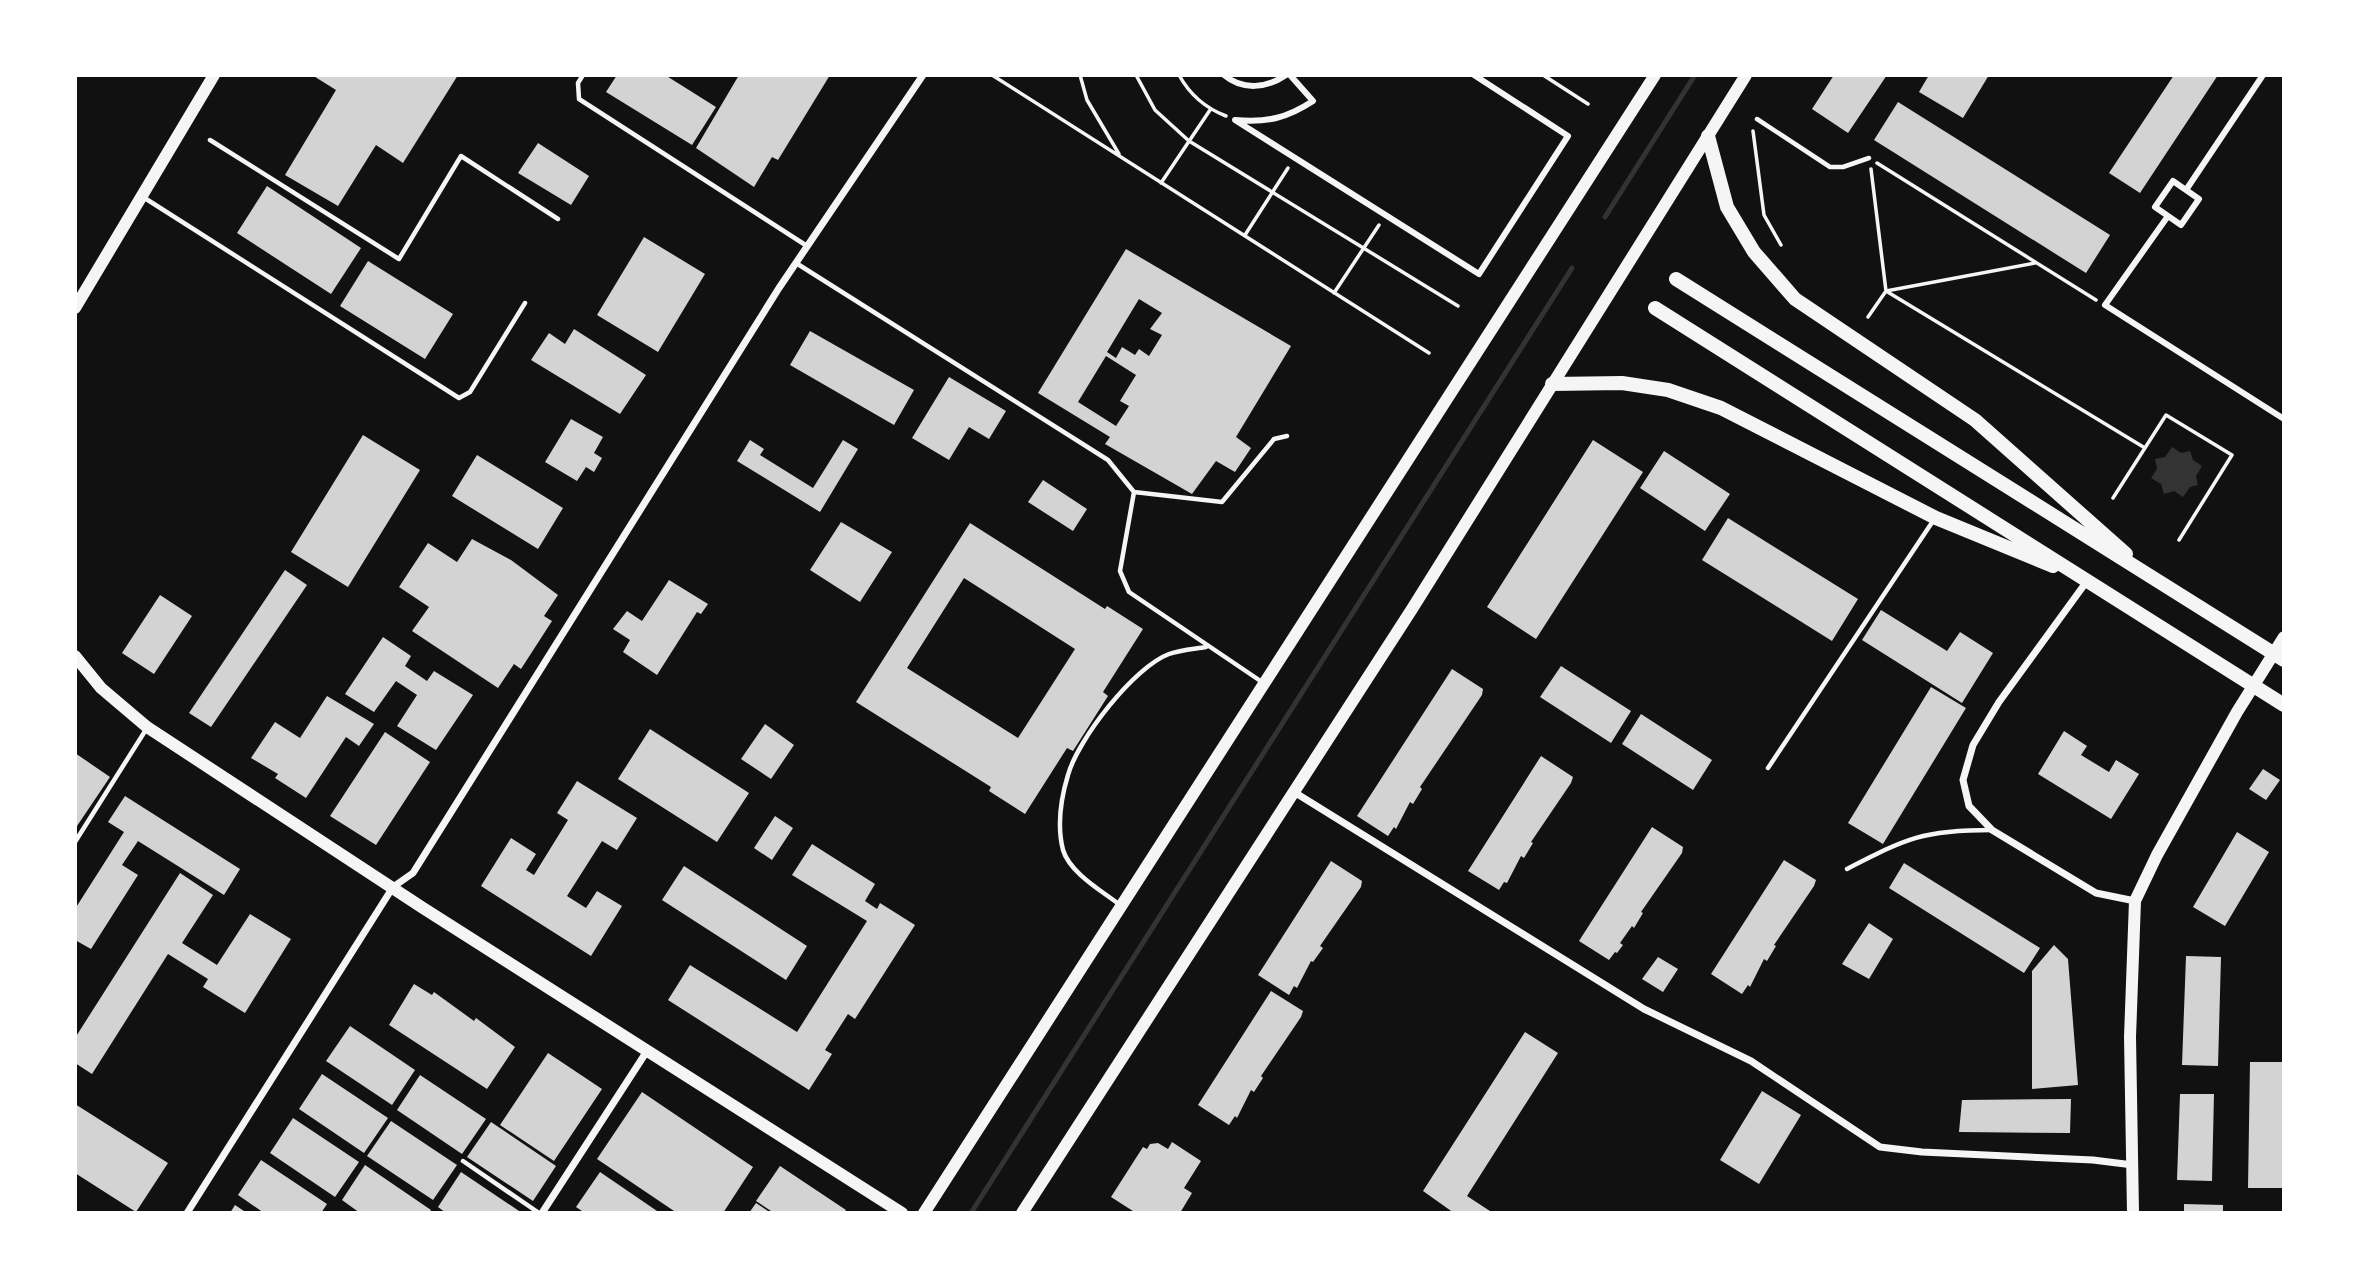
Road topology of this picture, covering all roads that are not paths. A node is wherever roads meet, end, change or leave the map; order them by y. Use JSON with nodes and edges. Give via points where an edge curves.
{"nodes":[{"id":1,"x":214,"y":75,"type":"edge"},
{"id":2,"x":583,"y":75,"type":"edge"},
{"id":3,"x":923,"y":75,"type":"edge"},
{"id":4,"x":1224,"y":75,"type":"edge"},
{"id":5,"x":1288,"y":75,"type":"edge"},
{"id":6,"x":1474,"y":75,"type":"edge"},
{"id":7,"x":1655,"y":75,"type":"edge"},
{"id":8,"x":1746,"y":75,"type":"edge"},
{"id":9,"x":2263,"y":75,"type":"edge"},
{"id":10,"x":1756,"y":119,"type":"dead end"},
{"id":11,"x":1708,"y":136,"type":"junction"},
{"id":12,"x":210,"y":140,"type":"dead end"},
{"id":13,"x":1869,"y":158,"type":"road end"},
{"id":14,"x":2186,"y":190,"type":"junction"},
{"id":15,"x":140,"y":195,"type":"junction"},
{"id":16,"x":2168,"y":216,"type":"junction"},
{"id":17,"x":558,"y":219,"type":"dead end"},
{"id":18,"x":807,"y":246,"type":"junction"},
{"id":19,"x":796,"y":263,"type":"junction"},
{"id":20,"x":1676,"y":279,"type":"dead end"},
{"id":21,"x":525,"y":303,"type":"dead end"},
{"id":22,"x":75,"y":308,"type":"edge"},
{"id":23,"x":1655,"y":308,"type":"dead end"},
{"id":24,"x":1552,"y":384,"type":"junction"},
{"id":25,"x":2284,"y":419,"type":"edge"},
{"id":26,"x":1287,"y":436,"type":"dead end"},
{"id":27,"x":1134,"y":492,"type":"junction"},
{"id":28,"x":1936,"y":518,"type":"junction"},
{"id":29,"x":2088,"y":580,"type":"junction"},
{"id":30,"x":2156,"y":580,"type":"junction"},
{"id":31,"x":2284,"y":637,"type":"edge"},
{"id":32,"x":1207,"y":647,"type":"junction"},
{"id":33,"x":75,"y":656,"type":"edge"},
{"id":34,"x":2279,"y":657,"type":"edge"},
{"id":35,"x":1262,"y":683,"type":"junction"},
{"id":36,"x":2254,"y":685,"type":"junction"},
{"id":37,"x":2284,"y":705,"type":"edge"},
{"id":38,"x":147,"y":727,"type":"junction"},
{"id":39,"x":1768,"y":768,"type":"dead end"},
{"id":40,"x":1294,"y":792,"type":"junction"},
{"id":41,"x":1992,"y":830,"type":"junction"},
{"id":42,"x":75,"y":842,"type":"edge"},
{"id":43,"x":1847,"y":869,"type":"dead end"},
{"id":44,"x":393,"y":887,"type":"junction"},
{"id":45,"x":2135,"y":901,"type":"junction"},
{"id":46,"x":1120,"y":905,"type":"junction"},
{"id":47,"x":647,"y":1051,"type":"junction"},
{"id":48,"x":463,"y":1161,"type":"dead end"},
{"id":49,"x":2134,"y":1165,"type":"junction"},
{"id":50,"x":187,"y":1213,"type":"edge"},
{"id":51,"x":540,"y":1213,"type":"edge"},
{"id":52,"x":902,"y":1213,"type":"edge"},
{"id":53,"x":924,"y":1213,"type":"edge"},
{"id":54,"x":1023,"y":1213,"type":"edge"},
{"id":55,"x":2133,"y":1213,"type":"edge"}],
"edges":[{"from":1,"to":15,"type":"main road"},
{"from":2,"to":18,"type":"lane","via":[[579,100]]},
{"from":3,"to":18,"type":"street"},
{"from":4,"to":5,"type":"street","via":[[1244,86],[1260,87]]},
{"from":5,"to":6,"type":"street","via":[[1313,101],[1290,116],[1263,122],[1236,120],[1479,274],[1568,136]]},
{"from":7,"to":35,"type":"main road"},
{"from":8,"to":11,"type":"main road"},
{"from":9,"to":14,"type":"street"},
{"from":10,"to":13,"type":"lane","via":[[1830,167]]},
{"from":11,"to":24,"type":"main road"},
{"from":11,"to":30,"type":"main road","via":[[1727,207],[1754,252],[1795,299],[1975,420]]},
{"from":12,"to":17,"type":"lane","via":[[399,259],[461,156]]},
{"from":14,"to":16,"type":"street","via":[[2199,199],[2181,225]]},
{"from":14,"to":16,"type":"street","via":[[2173,181],[2155,207]]},
{"from":15,"to":21,"type":"lane","via":[[459,398],[470,393]]},
{"from":15,"to":22,"type":"main road"},
{"from":16,"to":25,"type":"street","via":[[2105,305]]},
{"from":18,"to":19,"type":"street"},
{"from":19,"to":27,"type":"lane","via":[[1108,460]]},
{"from":19,"to":44,"type":"street","via":[[413,873]]},
{"from":20,"to":30,"type":"main road"},
{"from":23,"to":29,"type":"main road"},
{"from":24,"to":28,"type":"main road","via":[[1622,383],[1668,390],[1711,404],[1776,433]]},
{"from":24,"to":40,"type":"main road"},
{"from":26,"to":27,"type":"lane","via":[[1274,439],[1222,502]]},
{"from":27,"to":32,"type":"lane","via":[[1120,571],[1129,593]]},
{"from":28,"to":29,"type":"main road"},
{"from":28,"to":39,"type":"lane"},
{"from":29,"to":36,"type":"main road"},
{"from":29,"to":41,"type":"street","via":[[2006,691],[1973,745],[1963,780],[1969,806]]},
{"from":30,"to":34,"type":"main road"},
{"from":31,"to":34,"type":"main road"},
{"from":32,"to":35,"type":"lane"},
{"from":32,"to":46,"type":"lane","via":[[1168,654],[1129,681],[1068,773],[1060,813],[1063,851],[1076,870]]},
{"from":33,"to":38,"type":"main road","via":[[101,688]]},
{"from":34,"to":36,"type":"main road"},
{"from":35,"to":46,"type":"main road"},
{"from":36,"to":37,"type":"main road"},
{"from":36,"to":45,"type":"main road"},
{"from":38,"to":42,"type":"lane"},
{"from":38,"to":44,"type":"main road"},
{"from":40,"to":49,"type":"street","via":[[1644,1009],[1751,1061],[1880,1147]]},
{"from":40,"to":54,"type":"main road"},
{"from":41,"to":43,"type":"lane","via":[[1944,830],[1907,838]]},
{"from":41,"to":45,"type":"street","via":[[2096,893]]},
{"from":44,"to":47,"type":"main road"},
{"from":44,"to":50,"type":"street"},
{"from":45,"to":49,"type":"main road","via":[[2130,1037]]},
{"from":46,"to":53,"type":"main road"},
{"from":47,"to":51,"type":"street"},
{"from":47,"to":52,"type":"main road"},
{"from":48,"to":51,"type":"lane"},
{"from":49,"to":55,"type":"main road"}]}
